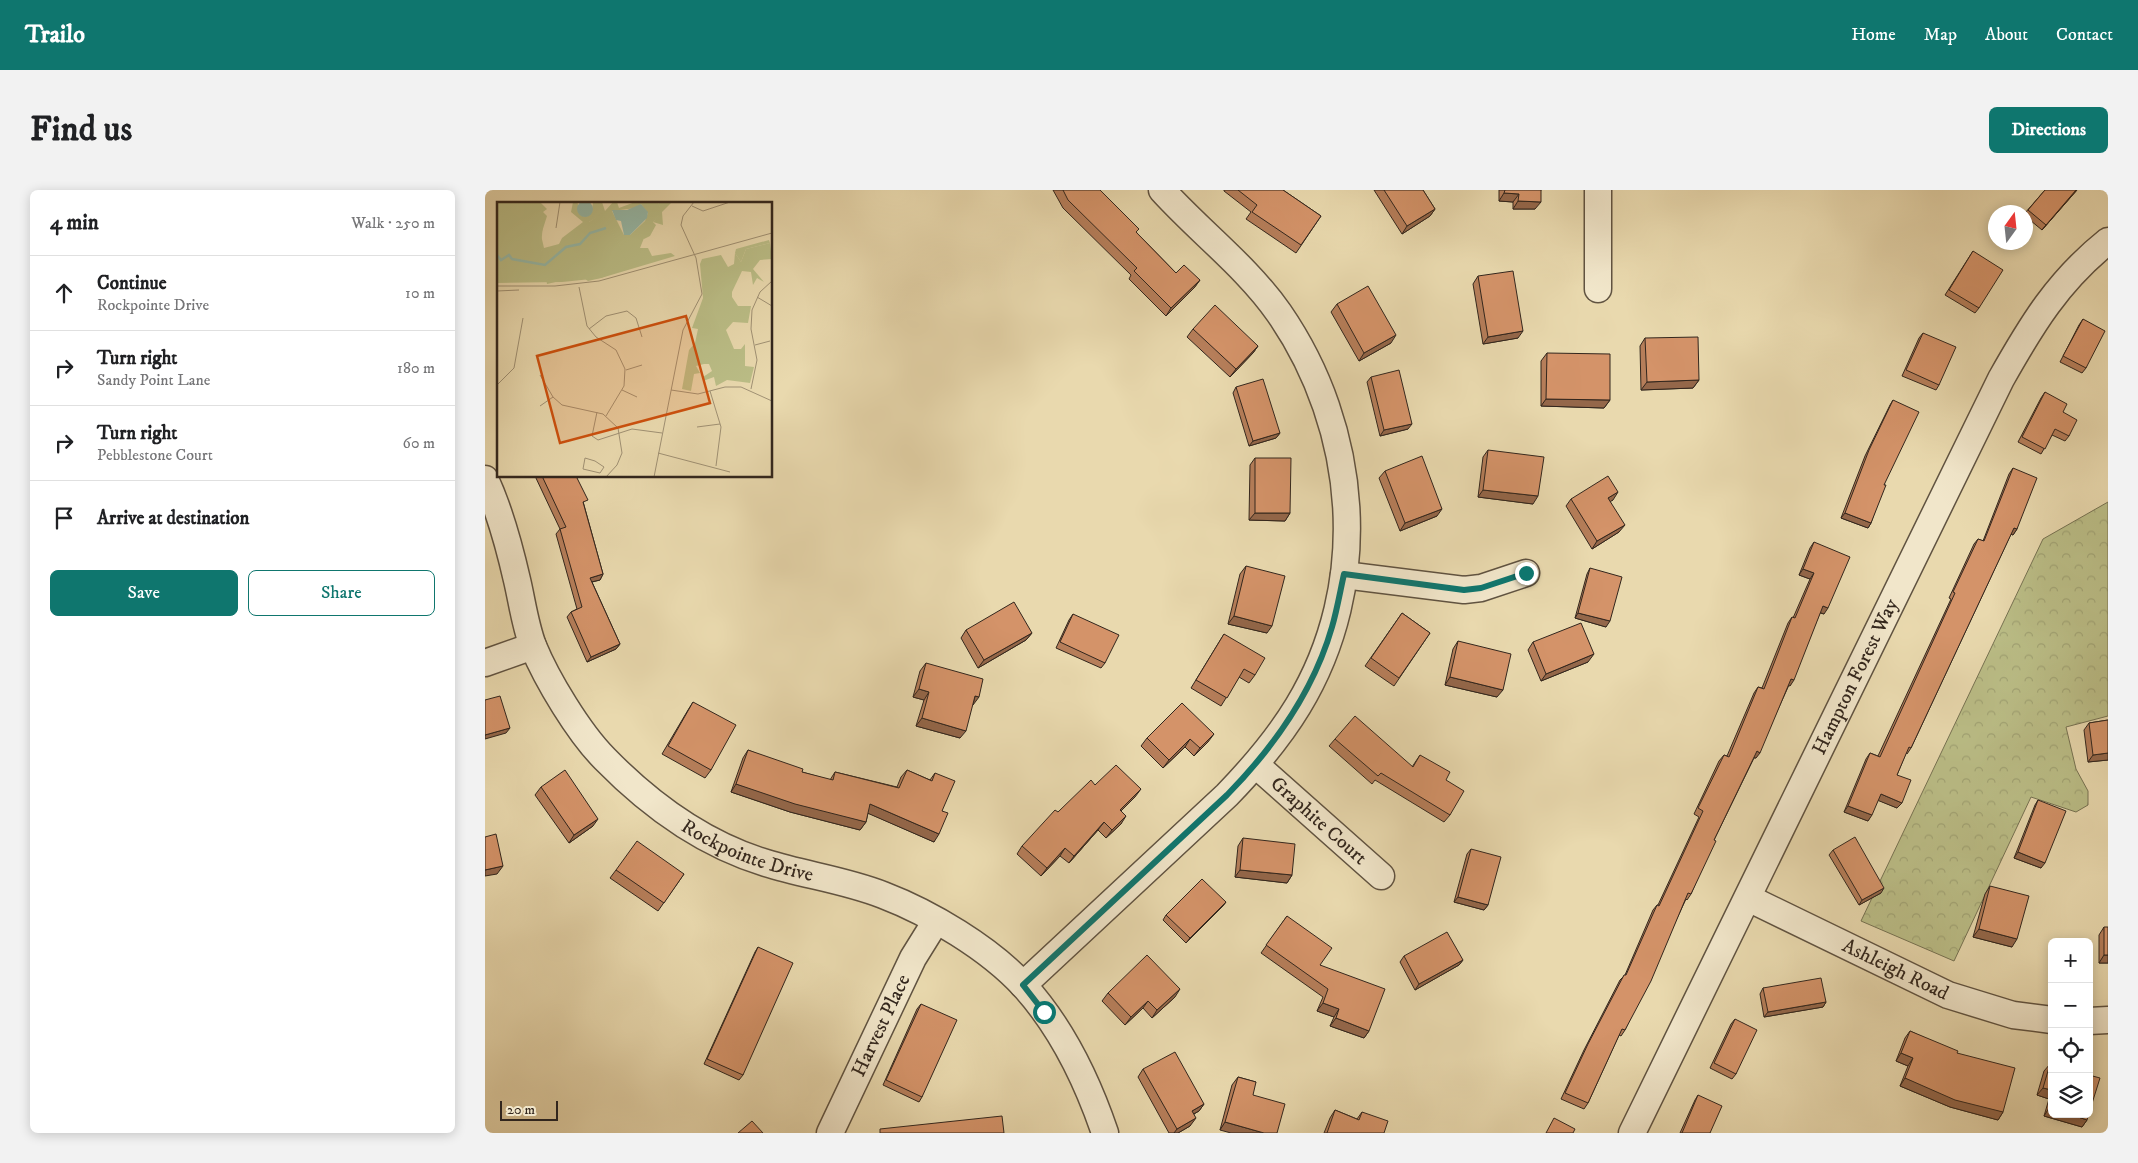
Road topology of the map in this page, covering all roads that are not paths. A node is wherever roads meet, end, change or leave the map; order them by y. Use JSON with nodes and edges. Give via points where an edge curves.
{"nodes":[{"id":1,"x":1162,"y":190,"type":"edge"},
{"id":2,"x":1598,"y":190,"type":"edge"},
{"id":3,"x":2108,"y":241,"type":"edge"},
{"id":4,"x":1599,"y":289,"type":"dead end"},
{"id":5,"x":485,"y":479,"type":"edge"},
{"id":6,"x":1526,"y":573,"type":"dead end"},
{"id":7,"x":1344,"y":574,"type":"junction"},
{"id":8,"x":533,"y":646,"type":"junction"},
{"id":9,"x":485,"y":663,"type":"edge"},
{"id":10,"x":1256,"y":765,"type":"junction"},
{"id":11,"x":1381,"y":876,"type":"dead end"},
{"id":12,"x":1747,"y":898,"type":"junction"},
{"id":13,"x":936,"y":921,"type":"junction"},
{"id":14,"x":1023,"y":985,"type":"junction"},
{"id":15,"x":2048,"y":1019,"type":"edge"},
{"id":16,"x":2108,"y":1020,"type":"edge"},
{"id":17,"x":2093,"y":1021,"type":"edge"},
{"id":18,"x":830,"y":1133,"type":"edge"},
{"id":19,"x":1105,"y":1133,"type":"edge"},
{"id":20,"x":1632,"y":1133,"type":"edge"}],
"edges":[{"from":1,"to":7,"type":"street","via":[[1273,305],[1297,341],[1318,382],[1333,425],[1345,483]]},
{"from":2,"to":4,"type":"street"},
{"from":3,"to":12,"type":"street","name":"Hampton Forest Way","via":[[2055,292],[2031,325],[2001,379]]},
{"from":5,"to":8,"type":"street","name":"Rockpointe Drive","via":[[502,521]]},
{"from":6,"to":7,"type":"street","via":[[1481,588],[1464,590]]},
{"from":7,"to":10,"type":"street","via":[[1333,626],[1315,675],[1283,730]]},
{"from":8,"to":9,"type":"street"},
{"from":8,"to":13,"type":"street","name":"Rockpointe Drive","via":[[563,702],[603,757],[642,795],[675,820],[740,854],[766,864],[882,894]]},
{"from":10,"to":11,"type":"street","name":"Graphite Court"},
{"from":10,"to":14,"type":"street"},
{"from":12,"to":15,"type":"street","name":"Ashleigh Road","via":[[1948,995],[2013,1015]]},
{"from":12,"to":20,"type":"street","name":"Hampton Forest Way"},
{"from":13,"to":14,"type":"street","name":"Rockpointe Drive","via":[[997,962]]},
{"from":13,"to":18,"type":"street","name":"Harvest Place","via":[[913,958]]},
{"from":14,"to":19,"type":"street","name":"Rockpointe Drive","via":[[1044,1012],[1084,1077]]},
{"from":16,"to":17,"type":"street"}]}
